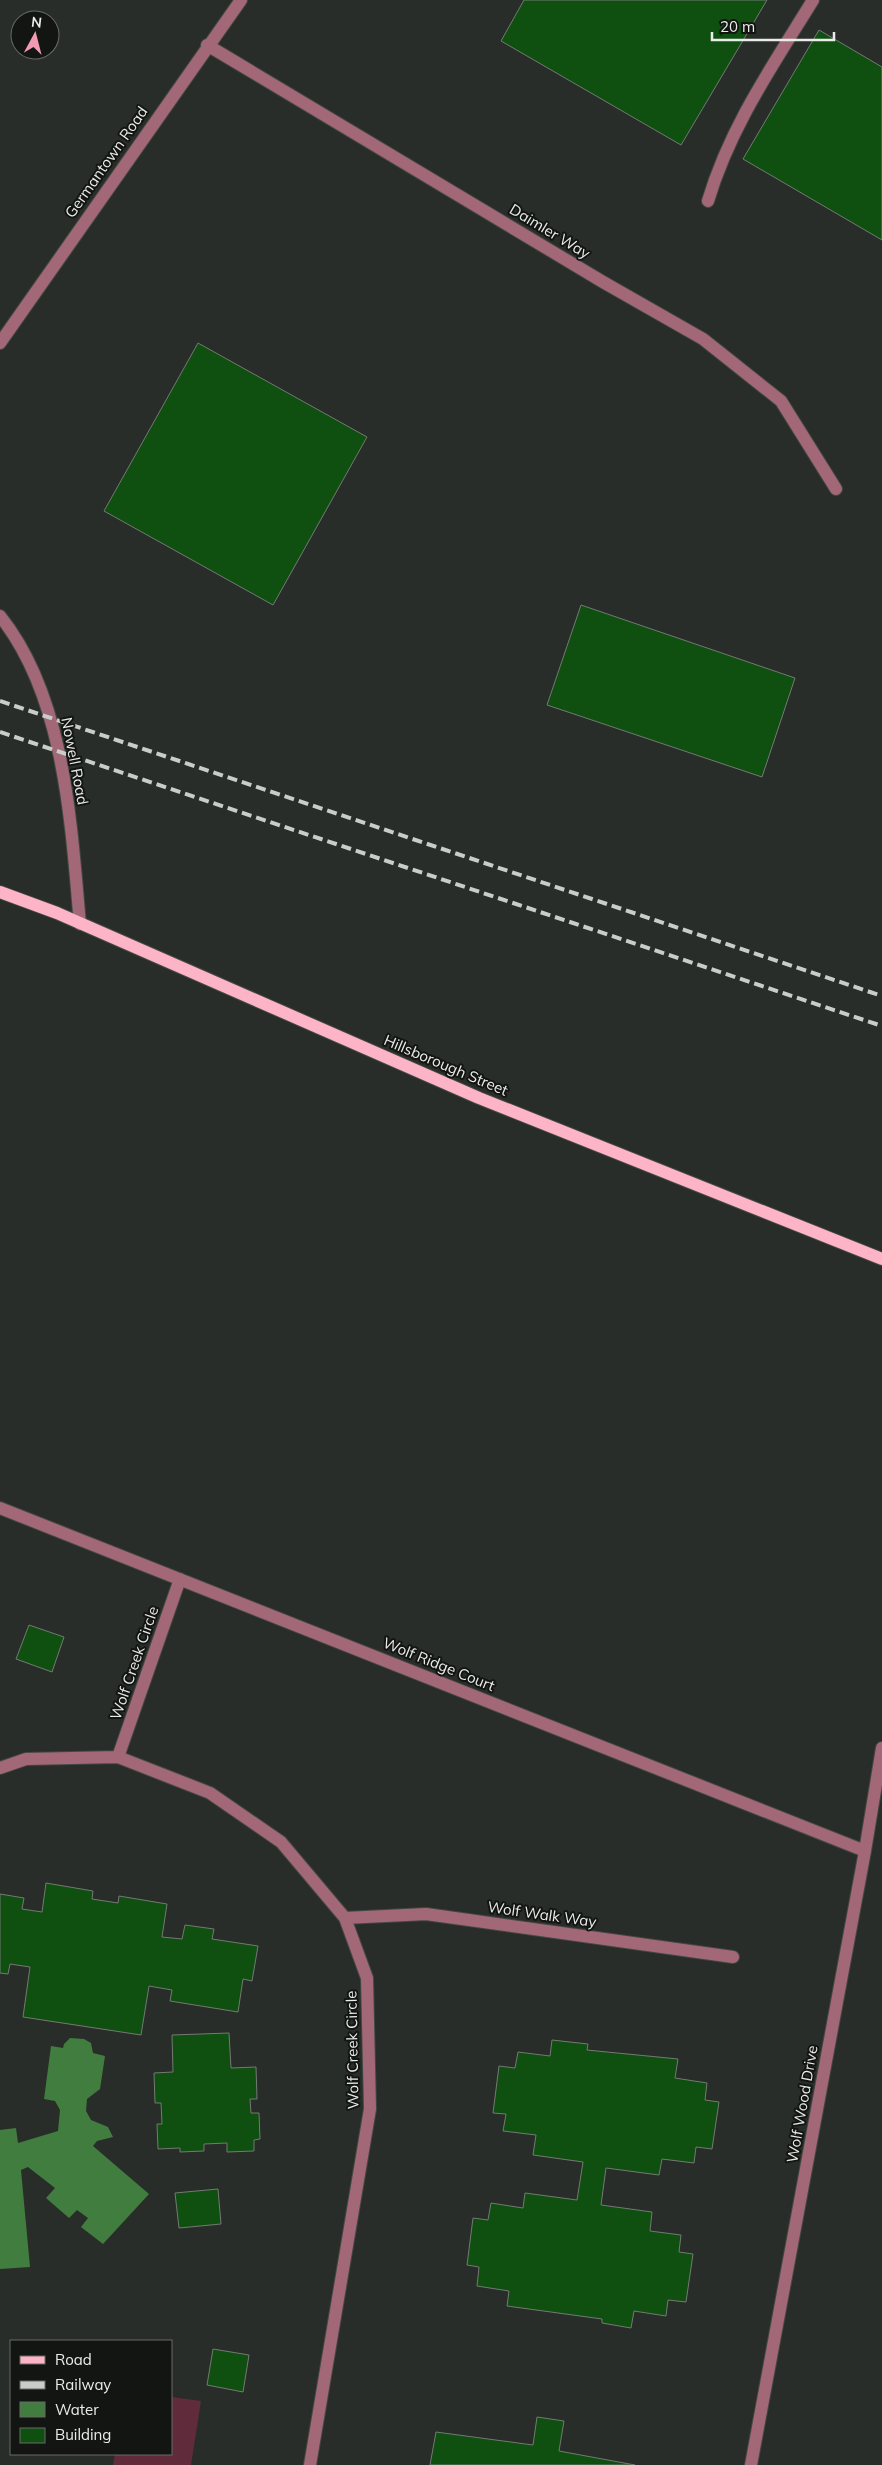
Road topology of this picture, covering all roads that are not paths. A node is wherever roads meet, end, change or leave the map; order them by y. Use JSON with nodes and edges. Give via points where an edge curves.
{"nodes":[{"id":1,"x":241,"y":0,"type":"edge"},
{"id":2,"x":813,"y":0,"type":"edge"},
{"id":3,"x":207,"y":46,"type":"junction"},
{"id":4,"x":708,"y":202,"type":"dead end"},
{"id":5,"x":0,"y":343,"type":"edge"},
{"id":6,"x":836,"y":489,"type":"dead end"},
{"id":7,"x":0,"y":616,"type":"edge"},
{"id":8,"x":0,"y":892,"type":"edge"},
{"id":9,"x":80,"y":924,"type":"junction"},
{"id":10,"x":882,"y":1259,"type":"edge"},
{"id":11,"x":0,"y":1508,"type":"edge"},
{"id":12,"x":180,"y":1580,"type":"junction"},
{"id":13,"x":882,"y":1748,"type":"edge"},
{"id":14,"x":118,"y":1757,"type":"junction"},
{"id":15,"x":0,"y":1768,"type":"edge"},
{"id":16,"x":865,"y":1850,"type":"junction"},
{"id":17,"x":345,"y":1918,"type":"junction"},
{"id":18,"x":733,"y":1957,"type":"dead end"},
{"id":19,"x":310,"y":2465,"type":"edge"},
{"id":20,"x":751,"y":2465,"type":"edge"}],
"edges":[{"from":1,"to":3,"type":"street","name":"Germantown Road"},
{"from":2,"to":4,"type":"street","via":[[748,103],[717,171]]},
{"from":3,"to":5,"type":"street","name":"Germantown Road"},
{"from":3,"to":6,"type":"street","name":"Daimler Way","via":[[703,339],[780,401]]},
{"from":7,"to":9,"type":"street","name":"Nowell Road","via":[[23,648],[50,718],[73,837]]},
{"from":8,"to":9,"type":"main road","name":"Hillsborough Street"},
{"from":9,"to":10,"type":"main road","name":"Hillsborough Street","via":[[479,1098]]},
{"from":11,"to":12,"type":"street","name":"Wolf Ridge Court"},
{"from":12,"to":14,"type":"street","name":"Wolf Creek Circle"},
{"from":12,"to":16,"type":"street","name":"Wolf Ridge Court"},
{"from":13,"to":16,"type":"street","name":"Wolf Wood Drive"},
{"from":14,"to":15,"type":"street","name":"Wolf Creek Circle","via":[[26,1759]]},
{"from":14,"to":17,"type":"street","name":"Wolf Creek Circle","via":[[210,1793],[280,1842]]},
{"from":16,"to":20,"type":"street","name":"Wolf Wood Drive"},
{"from":17,"to":18,"type":"street","name":"Wolf Walk Way","via":[[426,1914]]},
{"from":17,"to":19,"type":"street","name":"Wolf Creek Circle","via":[[367,1978],[370,2109]]}]}
